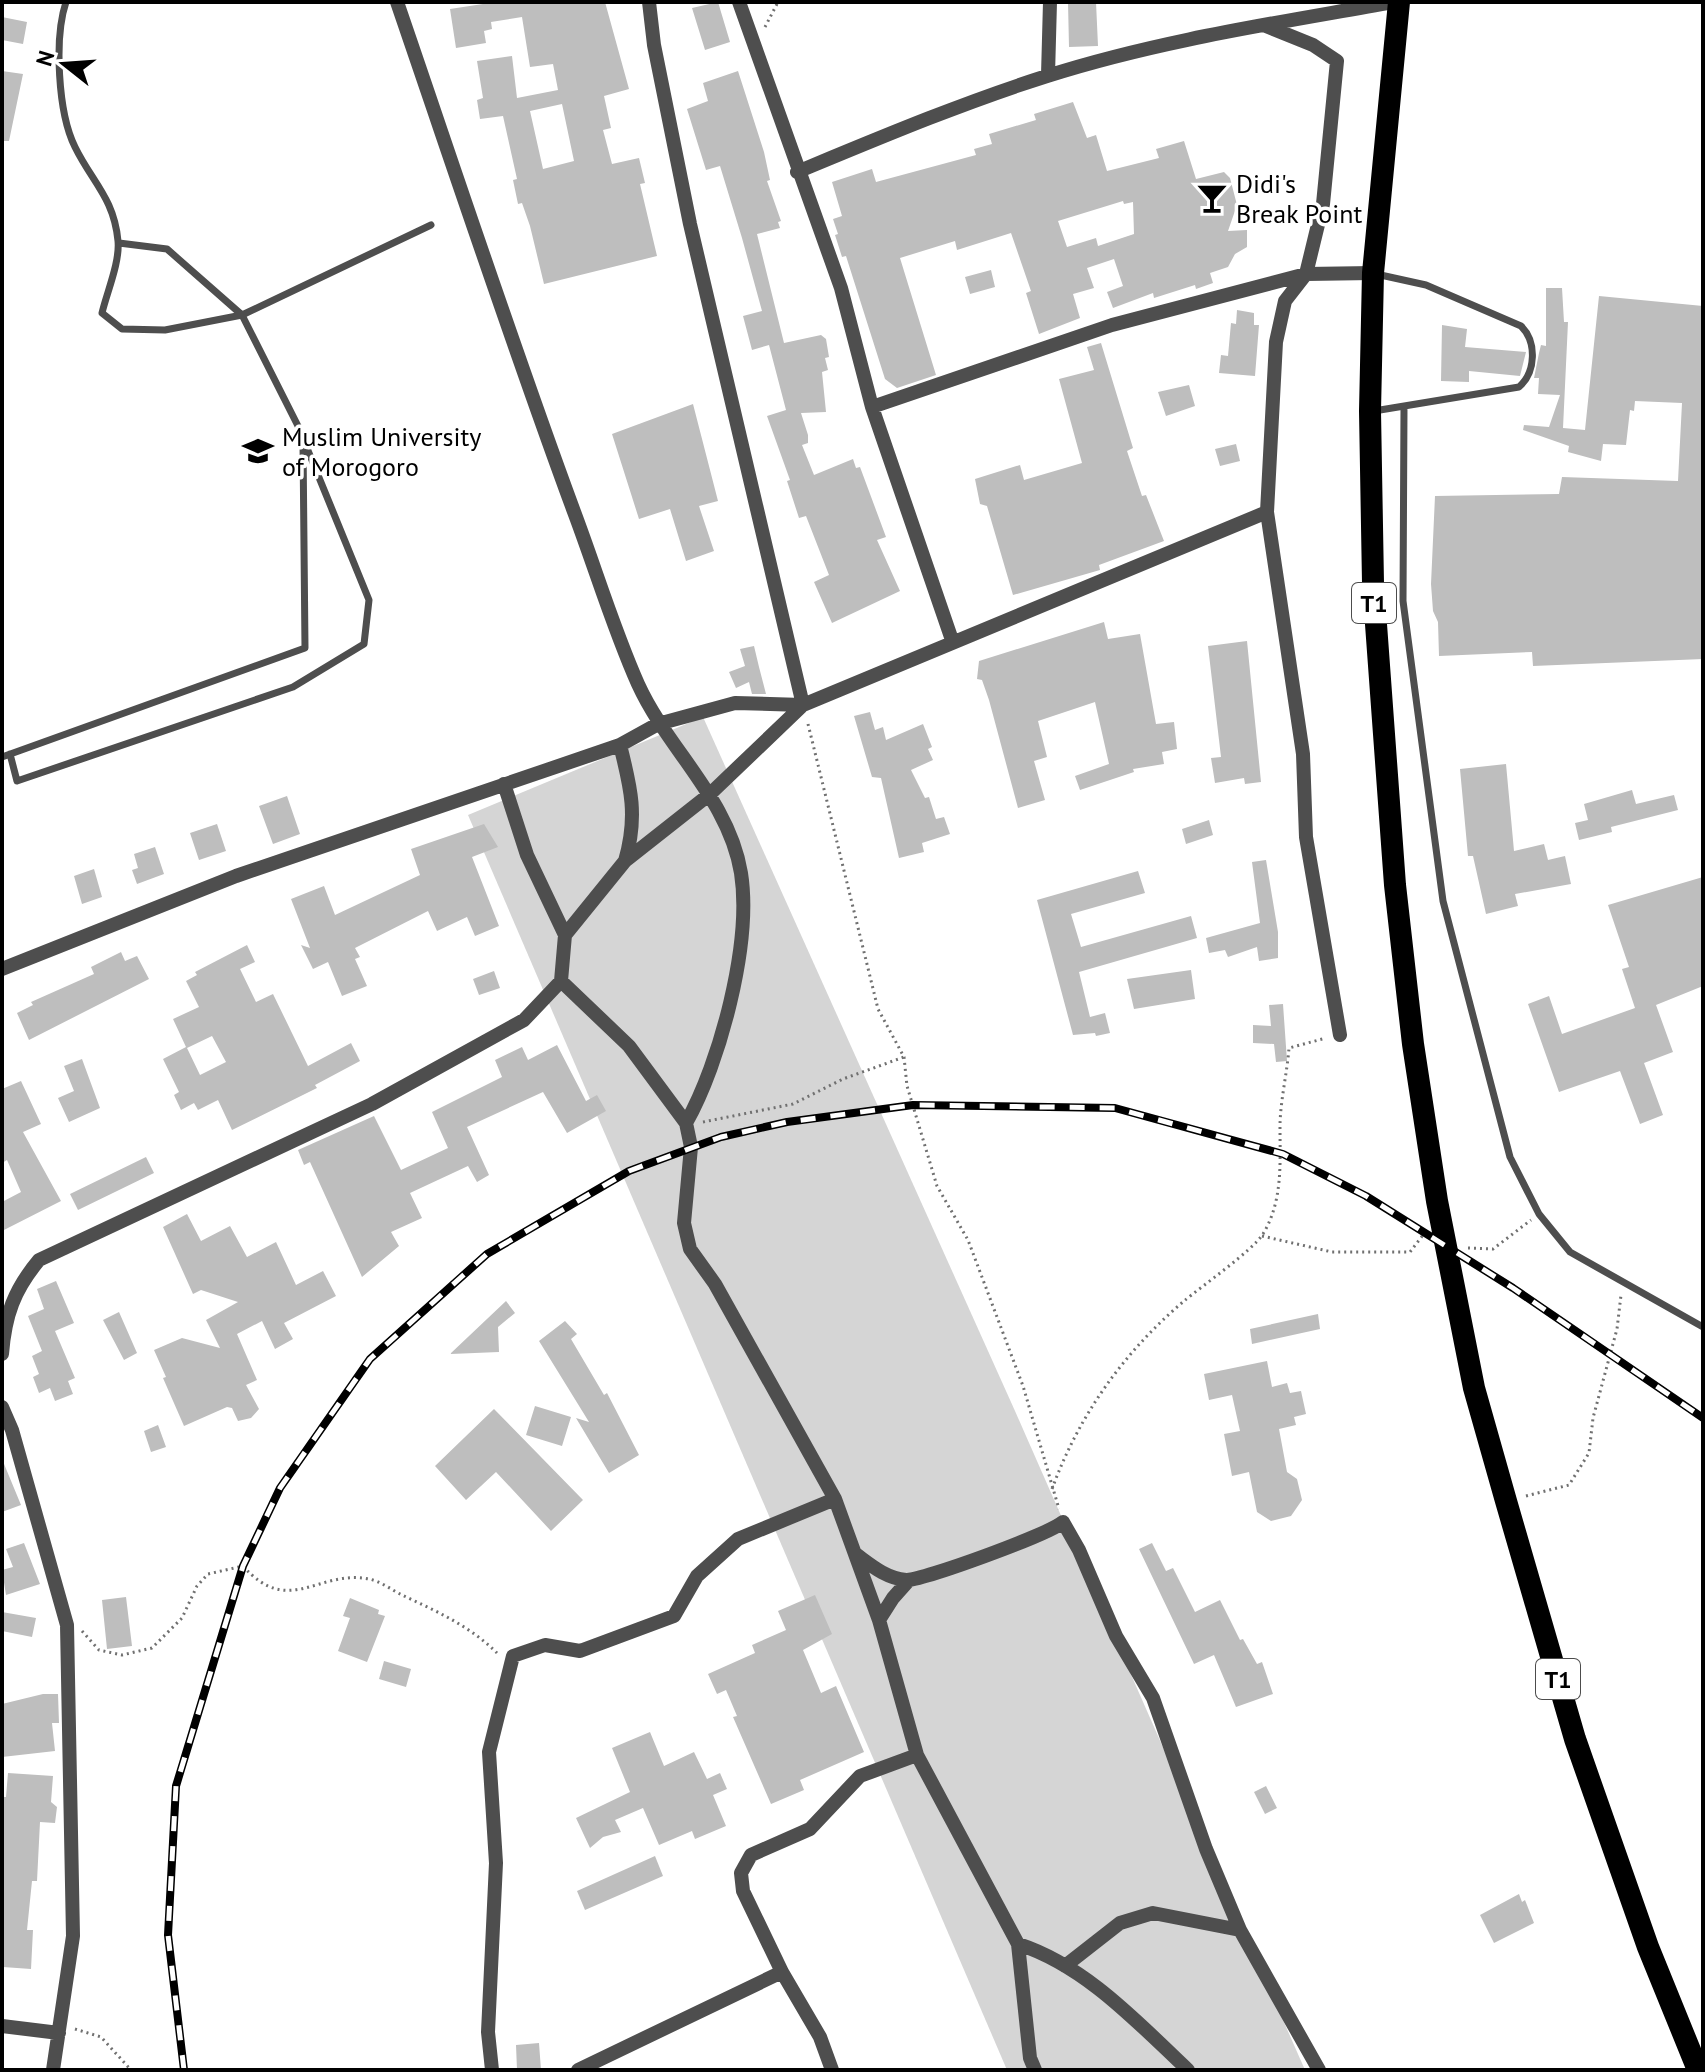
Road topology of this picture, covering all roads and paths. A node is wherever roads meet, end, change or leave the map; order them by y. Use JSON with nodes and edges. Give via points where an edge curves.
{"nodes":[{"id":1,"x":66,"y":2,"type":"edge"},
{"id":2,"x":397,"y":2,"type":"edge"},
{"id":3,"x":649,"y":2,"type":"edge"},
{"id":4,"x":739,"y":2,"type":"edge"},
{"id":5,"x":1050,"y":2,"type":"edge"},
{"id":6,"x":1396,"y":2,"type":"edge"},
{"id":7,"x":1266,"y":26,"type":"junction"},
{"id":8,"x":1048,"y":75,"type":"junction"},
{"id":9,"x":797,"y":172,"type":"junction"},
{"id":10,"x":431,"y":225,"type":"dead end"},
{"id":11,"x":119,"y":243,"type":"junction"},
{"id":12,"x":1373,"y":273,"type":"junction"},
{"id":13,"x":1306,"y":274,"type":"junction"},
{"id":14,"x":242,"y":315,"type":"junction"},
{"id":15,"x":872,"y":407,"type":"junction"},
{"id":16,"x":1404,"y":408,"type":"junction"},
{"id":17,"x":1370,"y":411,"type":"junction"},
{"id":18,"x":303,"y":437,"type":"junction"},
{"id":19,"x":1267,"y":512,"type":"junction"},
{"id":20,"x":952,"y":640,"type":"junction"},
{"id":21,"x":803,"y":705,"type":"junction"},
{"id":22,"x":658,"y":724,"type":"junction"},
{"id":23,"x":620,"y":745,"type":"junction"},
{"id":24,"x":6,"y":756,"type":"edge"},
{"id":25,"x":504,"y":784,"type":"junction"},
{"id":26,"x":710,"y":794,"type":"junction"},
{"id":27,"x":625,"y":861,"type":"junction"},
{"id":28,"x":565,"y":935,"type":"junction"},
{"id":29,"x":2,"y":969,"type":"edge"},
{"id":30,"x":561,"y":981,"type":"junction"},
{"id":31,"x":1340,"y":1035,"type":"joint"},
{"id":32,"x":904,"y":1057,"type":"junction"},
{"id":33,"x":686,"y":1123,"type":"junction"},
{"id":34,"x":1539,"y":1214,"type":"junction"},
{"id":35,"x":1425,"y":1233,"type":"dead end"},
{"id":36,"x":1262,"y":1236,"type":"junction"},
{"id":37,"x":1461,"y":1246,"type":"dead end"},
{"id":38,"x":1623,"y":1279,"type":"junction"},
{"id":39,"x":1703,"y":1327,"type":"edge"},
{"id":40,"x":2,"y":1354,"type":"edge"},
{"id":41,"x":2,"y":1407,"type":"edge"},
{"id":42,"x":7,"y":1432,"type":"edge"},
{"id":43,"x":1052,"y":1489,"type":"junction"},
{"id":44,"x":835,"y":1499,"type":"junction"},
{"id":45,"x":1506,"y":1501,"type":"junction"},
{"id":46,"x":1063,"y":1522,"type":"junction"},
{"id":47,"x":857,"y":1555,"type":"junction"},
{"id":48,"x":909,"y":1580,"type":"junction"},
{"id":49,"x":879,"y":1620,"type":"junction"},
{"id":50,"x":67,"y":1625,"type":"junction"},
{"id":51,"x":513,"y":1656,"type":"junction"},
{"id":52,"x":917,"y":1755,"type":"junction"},
{"id":53,"x":1240,"y":1930,"type":"junction"},
{"id":54,"x":1018,"y":1944,"type":"junction"},
{"id":55,"x":1065,"y":1966,"type":"junction"},
{"id":56,"x":782,"y":1972,"type":"junction"},
{"id":57,"x":2,"y":2026,"type":"edge"},
{"id":58,"x":60,"y":2029,"type":"junction"},
{"id":59,"x":53,"y":2070,"type":"edge"},
{"id":60,"x":131,"y":2070,"type":"edge"},
{"id":61,"x":492,"y":2070,"type":"edge"},
{"id":62,"x":578,"y":2070,"type":"edge"},
{"id":63,"x":832,"y":2070,"type":"edge"},
{"id":64,"x":1035,"y":2070,"type":"edge"},
{"id":65,"x":1188,"y":2070,"type":"edge"},
{"id":66,"x":1319,"y":2070,"type":"edge"},
{"id":67,"x":1698,"y":2070,"type":"edge"}],
"edges":[{"from":1,"to":11,"type":"lane","via":[[59,53],[65,121],[75,148],[105,191]]},
{"from":2,"to":22,"type":"street","via":[[554,459]]},
{"from":3,"to":21,"type":"street","via":[[693,238]]},
{"from":4,"to":9,"type":"street"},
{"from":5,"to":8,"type":"street"},
{"from":6,"to":7,"type":"street"},
{"from":6,"to":12,"type":"highway","number":"T1"},
{"from":7,"to":8,"type":"street","via":[[1202,36]]},
{"from":7,"to":13,"type":"street","via":[[1337,61],[1323,204]]},
{"from":8,"to":9,"type":"street"},
{"from":9,"to":15,"type":"street","via":[[841,288]]},
{"from":10,"to":14,"type":"lane"},
{"from":11,"to":14,"type":"lane","via":[[167,249]]},
{"from":11,"to":14,"type":"lane","via":[[102,313],[122,329],[165,330]]},
{"from":12,"to":13,"type":"street"},
{"from":12,"to":16,"type":"lane","via":[[1426,285],[1521,326],[1530,335],[1530,369],[1519,387]]},
{"from":12,"to":17,"type":"highway","number":"T1"},
{"from":13,"to":15,"type":"street","via":[[1112,325]]},
{"from":13,"to":19,"type":"street","via":[[1285,301],[1276,342]]},
{"from":14,"to":18,"type":"lane"},
{"from":15,"to":20,"type":"street"},
{"from":16,"to":17,"type":"lane"},
{"from":16,"to":34,"type":"lane","via":[[1403,601],[1443,901],[1510,1157]]},
{"from":17,"to":45,"type":"highway","number":"T1","via":[[1373,583],[1395,885],[1413,1044],[1474,1388]]},
{"from":18,"to":24,"type":"lane","via":[[305,648]]},
{"from":18,"to":24,"type":"lane","via":[[369,600],[364,644],[293,687],[17,781]]},
{"from":19,"to":20,"type":"street"},
{"from":19,"to":31,"type":"street","via":[[1303,754],[1306,837]]},
{"from":20,"to":21,"type":"street"},
{"from":21,"to":22,"type":"street","via":[[735,703]]},
{"from":21,"to":26,"type":"street"},
{"from":21,"to":32,"type":"path","via":[[878,1009]]},
{"from":22,"to":23,"type":"street"},
{"from":22,"to":26,"type":"street"},
{"from":23,"to":25,"type":"street"},
{"from":23,"to":27,"type":"street","via":[[634,830]]},
{"from":25,"to":28,"type":"street","via":[[527,855]]},
{"from":25,"to":29,"type":"street","via":[[236,876]]},
{"from":26,"to":27,"type":"street"},
{"from":26,"to":33,"type":"street","via":[[741,873],[741,945],[716,1055]]},
{"from":27,"to":28,"type":"street"},
{"from":28,"to":30,"type":"street"},
{"from":30,"to":33,"type":"street","via":[[629,1046]]},
{"from":30,"to":40,"type":"street","via":[[524,1020],[372,1104],[39,1260],[19,1284],[5,1318]]},
{"from":31,"to":36,"type":"path","via":[[1289,1048],[1280,1126],[1283,1154],[1276,1202]]},
{"from":32,"to":33,"type":"path","via":[[793,1104]]},
{"from":32,"to":43,"type":"path","via":[[907,1086],[937,1186],[968,1240],[1023,1386]]},
{"from":33,"to":44,"type":"street","via":[[691,1147],[684,1223],[690,1249]]},
{"from":34,"to":37,"type":"path","via":[[1493,1249]]},
{"from":34,"to":38,"type":"lane","via":[[1570,1252]]},
{"from":35,"to":36,"type":"path","via":[[1410,1252],[1332,1252]]},
{"from":36,"to":43,"type":"path","via":[[1164,1318],[1114,1372],[1064,1456]]},
{"from":38,"to":39,"type":"lane"},
{"from":38,"to":45,"type":"path","via":[[1589,1453],[1569,1485]]},
{"from":41,"to":42,"type":"street"},
{"from":42,"to":50,"type":"street"},
{"from":43,"to":46,"type":"path"},
{"from":44,"to":47,"type":"street"},
{"from":44,"to":51,"type":"street","via":[[738,1539],[697,1576],[674,1616],[580,1651],[545,1645]]},
{"from":45,"to":67,"type":"highway","number":"T1","via":[[1575,1739],[1648,1947]]},
{"from":46,"to":48,"type":"street","via":[[998,1552]]},
{"from":46,"to":53,"type":"street","via":[[1116,1636],[1153,1698]]},
{"from":47,"to":48,"type":"street","via":[[885,1576]]},
{"from":47,"to":49,"type":"street"},
{"from":48,"to":49,"type":"street"},
{"from":49,"to":52,"type":"street"},
{"from":50,"to":51,"type":"path","via":[[87,1634],[99,1650],[122,1655],[152,1648],[182,1618],[208,1574],[243,1566],[259,1584],[283,1591],[347,1577],[372,1580],[436,1608],[499,1654]]},
{"from":50,"to":58,"type":"street","via":[[73,1936]]},
{"from":51,"to":61,"type":"street","via":[[489,1752],[496,1863],[488,2032]]},
{"from":52,"to":54,"type":"street"},
{"from":52,"to":56,"type":"street","via":[[860,1776],[810,1829],[751,1855],[741,1873],[743,1891]]},
{"from":53,"to":55,"type":"street","via":[[1153,1913],[1120,1923]]},
{"from":53,"to":66,"type":"street"},
{"from":54,"to":55,"type":"street"},
{"from":54,"to":64,"type":"street"},
{"from":55,"to":65,"type":"street","via":[[1104,1993]]},
{"from":56,"to":62,"type":"street"},
{"from":56,"to":63,"type":"street","via":[[820,2037]]},
{"from":57,"to":58,"type":"street"},
{"from":58,"to":59,"type":"street"},
{"from":58,"to":60,"type":"path","via":[[101,2037]]}]}
